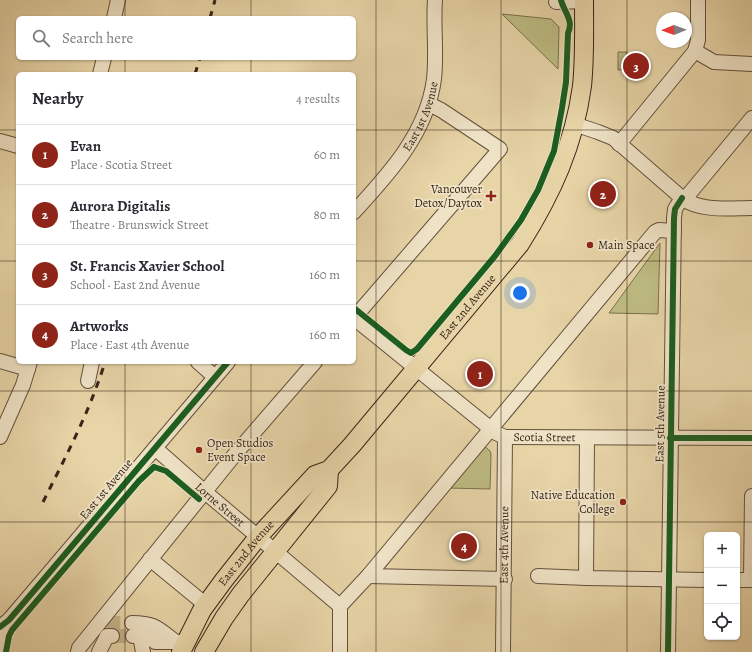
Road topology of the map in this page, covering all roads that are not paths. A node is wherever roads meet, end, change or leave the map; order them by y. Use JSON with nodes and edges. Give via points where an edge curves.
{"nodes":[{"id":1,"x":118,"y":0,"type":"edge"},
{"id":2,"x":435,"y":0,"type":"edge"},
{"id":3,"x":698,"y":0,"type":"edge"},
{"id":4,"x":584,"y":1,"type":"edge"},
{"id":5,"x":556,"y":2,"type":"dead end"},
{"id":6,"x":114,"y":16,"type":"edge"},
{"id":7,"x":695,"y":51,"type":"junction"},
{"id":8,"x":104,"y":60,"type":"edge"},
{"id":9,"x":752,"y":64,"type":"edge"},
{"id":10,"x":100,"y":72,"type":"edge"},
{"id":11,"x":429,"y":104,"type":"junction"},
{"id":12,"x":752,"y":118,"type":"edge"},
{"id":13,"x":573,"y":129,"type":"junction"},
{"id":14,"x":0,"y":141,"type":"edge"},
{"id":15,"x":619,"y":144,"type":"junction"},
{"id":16,"x":16,"y":145,"type":"edge"},
{"id":17,"x":683,"y":199,"type":"junction"},
{"id":18,"x":752,"y":208,"type":"edge"},
{"id":19,"x":356,"y":210,"type":"edge"},
{"id":20,"x":674,"y":231,"type":"junction"},
{"id":21,"x":356,"y":316,"type":"edge"},
{"id":22,"x":356,"y":320,"type":"edge"},
{"id":23,"x":0,"y":361,"type":"edge"},
{"id":24,"x":16,"y":363,"type":"edge"},
{"id":25,"x":92,"y":364,"type":"edge"},
{"id":26,"x":200,"y":364,"type":"edge"},
{"id":27,"x":226,"y":364,"type":"edge"},
{"id":28,"x":313,"y":364,"type":"edge"},
{"id":29,"x":29,"y":365,"type":"edge"},
{"id":30,"x":416,"y":368,"type":"junction"},
{"id":31,"x":215,"y":377,"type":"junction"},
{"id":32,"x":88,"y":381,"type":"dead end"},
{"id":33,"x":490,"y":428,"type":"junction"},
{"id":34,"x":505,"y":437,"type":"junction"},
{"id":35,"x":0,"y":438,"type":"edge"},
{"id":36,"x":588,"y":438,"type":"junction"},
{"id":37,"x":670,"y":438,"type":"junction"},
{"id":38,"x":752,"y":438,"type":"edge"},
{"id":39,"x":155,"y":448,"type":"junction"},
{"id":40,"x":330,"y":470,"type":"junction"},
{"id":41,"x":205,"y":492,"type":"junction"},
{"id":42,"x":752,"y":496,"type":"edge"},
{"id":43,"x":258,"y":537,"type":"junction"},
{"id":44,"x":276,"y":552,"type":"junction"},
{"id":45,"x":150,"y":559,"type":"junction"},
{"id":46,"x":368,"y":576,"type":"junction"},
{"id":47,"x":538,"y":576,"type":"dead end"},
{"id":48,"x":586,"y":578,"type":"junction"},
{"id":49,"x":504,"y":579,"type":"junction"},
{"id":50,"x":668,"y":580,"type":"junction"},
{"id":51,"x":704,"y":580,"type":"edge"},
{"id":52,"x":740,"y":580,"type":"edge"},
{"id":53,"x":752,"y":580,"type":"edge"},
{"id":54,"x":206,"y":605,"type":"junction"},
{"id":55,"x":340,"y":606,"type":"junction"},
{"id":56,"x":5,"y":624,"type":"edge"},
{"id":57,"x":110,"y":634,"type":"tunnel mouth"},
{"id":58,"x":176,"y":644,"type":"edge"},
{"id":59,"x":1,"y":652,"type":"edge"},
{"id":60,"x":78,"y":652,"type":"edge"},
{"id":61,"x":99,"y":652,"type":"edge"},
{"id":62,"x":143,"y":652,"type":"edge"},
{"id":63,"x":204,"y":652,"type":"edge"},
{"id":64,"x":340,"y":652,"type":"edge"},
{"id":65,"x":503,"y":652,"type":"edge"},
{"id":66,"x":668,"y":652,"type":"edge"}],
"edges":[{"from":1,"to":6,"type":"street"},
{"from":2,"to":11,"type":"street","name":"East 1st Avenue","via":[[434,79]]},
{"from":3,"to":7,"type":"street","via":[[698,40]]},
{"from":4,"to":5,"type":"street"},
{"from":4,"to":13,"type":"main road","name":"East 2nd Avenue","via":[[582,85]]},
{"from":7,"to":9,"type":"street","via":[[714,62]]},
{"from":7,"to":15,"type":"street"},
{"from":8,"to":10,"type":"street"},
{"from":11,"to":19,"type":"street","name":"East 1st Avenue","via":[[414,137],[395,166]]},
{"from":11,"to":21,"type":"street","via":[[500,149]]},
{"from":12,"to":17,"type":"street","name":"East 5th Avenue"},
{"from":13,"to":15,"type":"street","via":[[610,145]]},
{"from":13,"to":30,"type":"main road","name":"East 2nd Avenue","via":[[554,185],[520,244]]},
{"from":14,"to":16,"type":"street"},
{"from":15,"to":17,"type":"street"},
{"from":17,"to":18,"type":"street","via":[[716,208]]},
{"from":17,"to":20,"type":"street","name":"East 5th Avenue","via":[[675,209]]},
{"from":20,"to":33,"type":"street","via":[[654,232]]},
{"from":20,"to":37,"type":"street","name":"East 5th Avenue"},
{"from":22,"to":30,"type":"street","name":"Scotia Street"},
{"from":23,"to":24,"type":"street"},
{"from":25,"to":32,"type":"street"},
{"from":26,"to":31,"type":"street"},
{"from":27,"to":31,"type":"street","name":"East 1st Avenue"},
{"from":28,"to":41,"type":"street"},
{"from":29,"to":35,"type":"street"},
{"from":30,"to":33,"type":"street","name":"Scotia Street"},
{"from":30,"to":40,"type":"main road","name":"East 2nd Avenue"},
{"from":31,"to":39,"type":"street","name":"East 1st Avenue"},
{"from":33,"to":34,"type":"street","name":"Scotia Street"},
{"from":33,"to":46,"type":"street"},
{"from":34,"to":36,"type":"street","name":"Scotia Street"},
{"from":34,"to":49,"type":"street","name":"East 4th Avenue"},
{"from":36,"to":37,"type":"street","name":"Scotia Street"},
{"from":36,"to":48,"type":"street"},
{"from":37,"to":38,"type":"street","name":"Scotia Street"},
{"from":37,"to":50,"type":"street","name":"East 5th Avenue"},
{"from":39,"to":41,"type":"street","name":"Lorne Street"},
{"from":39,"to":56,"type":"street","name":"East 1st Avenue"},
{"from":40,"to":43,"type":"main road","name":"East 2nd Avenue","via":[[315,475]]},
{"from":40,"to":44,"type":"main road","name":"East 2nd Avenue","via":[[328,486]]},
{"from":41,"to":43,"type":"street","name":"Lorne Street"},
{"from":41,"to":45,"type":"street"},
{"from":42,"to":53,"type":"street"},
{"from":43,"to":44,"type":"street","name":"Lorne Street"},
{"from":43,"to":54,"type":"main road","name":"East 2nd Avenue"},
{"from":44,"to":55,"type":"street","name":"Lorne Street"},
{"from":44,"to":63,"type":"main road","name":"East 2nd Avenue","via":[[237,600]]},
{"from":45,"to":54,"type":"street"},
{"from":45,"to":60,"type":"street"},
{"from":46,"to":49,"type":"street"},
{"from":46,"to":55,"type":"street"},
{"from":47,"to":48,"type":"street"},
{"from":48,"to":50,"type":"street"},
{"from":49,"to":65,"type":"street","name":"East 4th Avenue"},
{"from":50,"to":51,"type":"street"},
{"from":50,"to":66,"type":"street","name":"East 5th Avenue"},
{"from":52,"to":53,"type":"street"},
{"from":54,"to":58,"type":"main road","name":"East 2nd Avenue"},
{"from":55,"to":64,"type":"street"},
{"from":56,"to":59,"type":"street","name":"East 1st Avenue"},
{"from":57,"to":61,"type":"street"},
{"from":58,"to":62,"type":"street","via":[[155,626],[145,623],[134,631]]}]}
